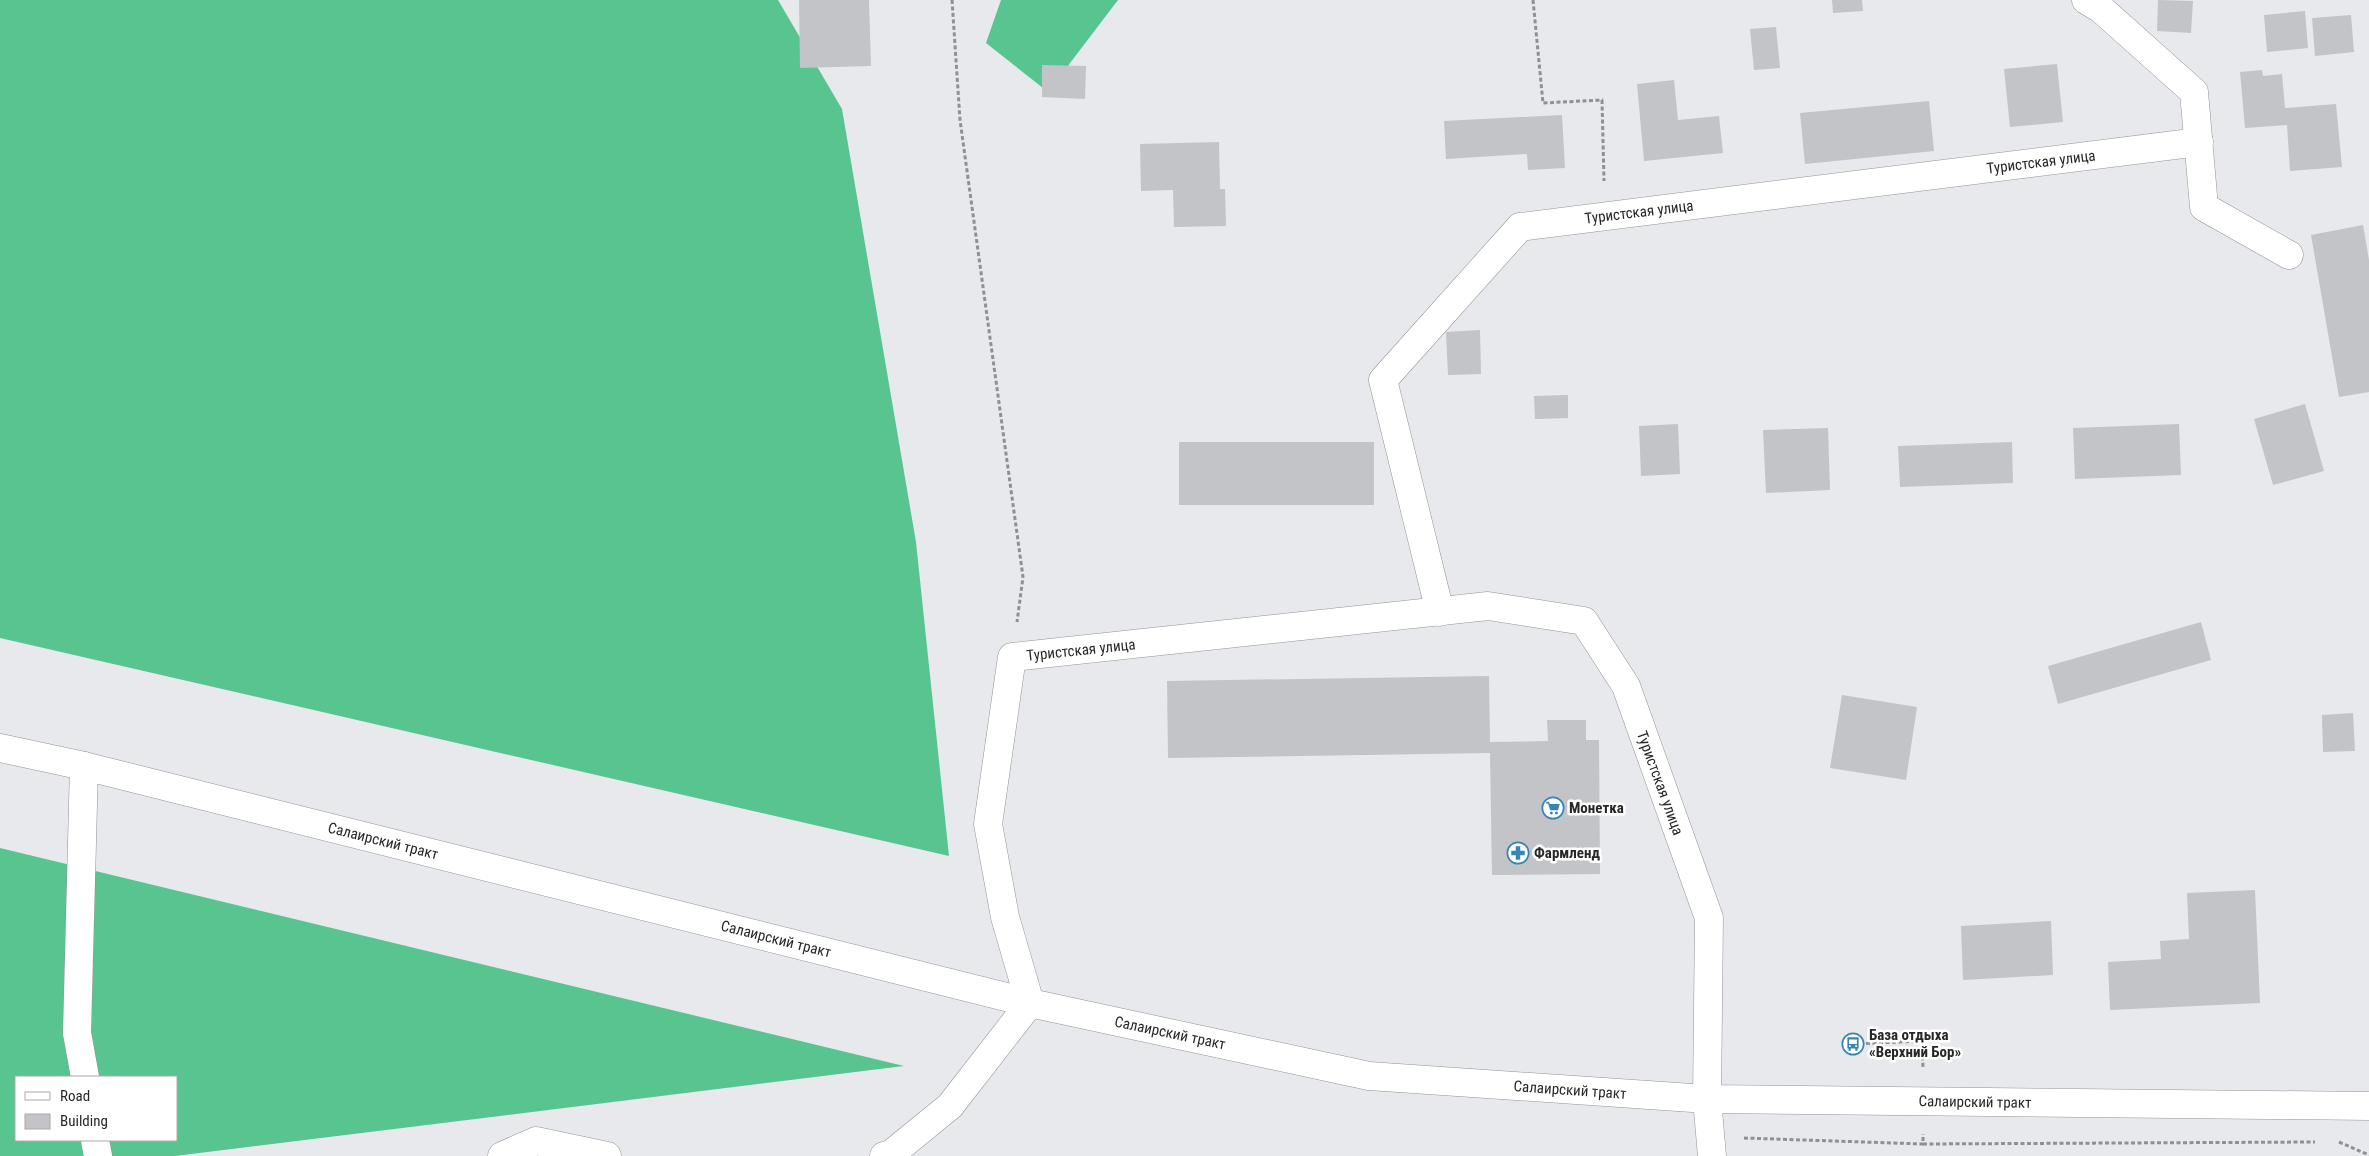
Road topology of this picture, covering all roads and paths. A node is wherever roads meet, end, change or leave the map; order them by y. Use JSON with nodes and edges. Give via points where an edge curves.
{"nodes":[{"id":1,"x":952,"y":0,"type":"edge"},
{"id":2,"x":1534,"y":0,"type":"edge"},
{"id":3,"x":2086,"y":0,"type":"edge"},
{"id":4,"x":2198,"y":142,"type":"junction"},
{"id":5,"x":1605,"y":217,"type":"junction"},
{"id":6,"x":2289,"y":255,"type":"dead end"},
{"id":7,"x":1440,"y":612,"type":"junction"},
{"id":8,"x":1012,"y":657,"type":"junction"},
{"id":9,"x":0,"y":748,"type":"edge"},
{"id":10,"x":84,"y":766,"type":"junction"},
{"id":11,"x":1030,"y":1002,"type":"junction"},
{"id":12,"x":84,"y":1076,"type":"edge"},
{"id":13,"x":1707,"y":1099,"type":"junction"},
{"id":14,"x":2369,"y":1106,"type":"edge"},
{"id":15,"x":95,"y":1141,"type":"edge"},
{"id":16,"x":2321,"y":1142,"type":"dead end"},
{"id":17,"x":2331,"y":1142,"type":"dead end"},
{"id":18,"x":1923,"y":1144,"type":"dead end"},
{"id":19,"x":2369,"y":1155,"type":"edge"},
{"id":20,"x":98,"y":1156,"type":"edge"},
{"id":21,"x":502,"y":1156,"type":"edge"},
{"id":22,"x":607,"y":1156,"type":"edge"},
{"id":23,"x":884,"y":1156,"type":"edge"},
{"id":24,"x":1712,"y":1156,"type":"edge"}],
"edges":[{"from":1,"to":8,"type":"path","via":[[960,120],[1023,577]]},
{"from":2,"to":5,"type":"path","via":[[1543,103],[1602,100]]},
{"from":3,"to":4,"type":"street","via":[[2101,9],[2194,92]]},
{"from":4,"to":5,"type":"street","name":"Туристская улица"},
{"from":4,"to":6,"type":"street","via":[[2204,207]]},
{"from":5,"to":7,"type":"street","name":"Туристская улица","via":[[1520,227],[1383,380]]},
{"from":7,"to":8,"type":"street","name":"Туристская улица"},
{"from":7,"to":13,"type":"street","name":"Туристская улица","via":[[1488,606],[1584,621],[1626,686],[1709,918]]},
{"from":8,"to":11,"type":"street","name":"Туристская улица","via":[[988,824],[1005,917]]},
{"from":9,"to":10,"type":"street","name":"Салаирский тракт"},
{"from":10,"to":11,"type":"street","name":"Салаирский тракт"},
{"from":10,"to":12,"type":"street","via":[[77,1033]]},
{"from":11,"to":13,"type":"street","name":"Салаирский тракт","via":[[1369,1076]]},
{"from":11,"to":23,"type":"street","via":[[950,1106],[891,1154]]},
{"from":13,"to":14,"type":"street","name":"Салаирский тракт"},
{"from":13,"to":24,"type":"street","name":"Туристская улица"},
{"from":15,"to":20,"type":"street"},
{"from":16,"to":18,"type":"path"},
{"from":17,"to":19,"type":"path","via":[[2341,1142]]},
{"from":21,"to":22,"type":"street","via":[[536,1141]]}]}
